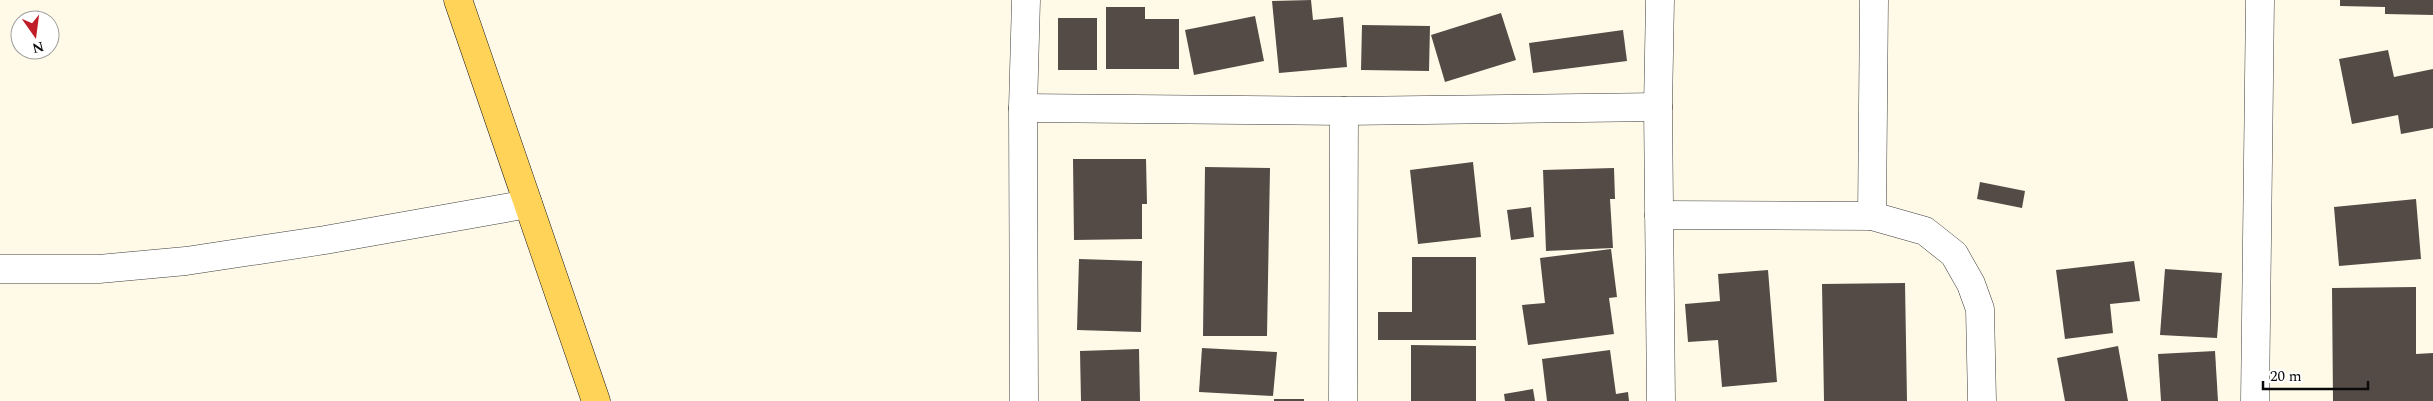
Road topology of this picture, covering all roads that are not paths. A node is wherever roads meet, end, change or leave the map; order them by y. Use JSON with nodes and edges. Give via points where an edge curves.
{"nodes":[{"id":1,"x":458,"y":0,"type":"edge"},
{"id":2,"x":1026,"y":0,"type":"edge"},
{"id":3,"x":1660,"y":0,"type":"edge"},
{"id":4,"x":1874,"y":0,"type":"edge"},
{"id":5,"x":2260,"y":0,"type":"edge"},
{"id":6,"x":1658,"y":106,"type":"junction"},
{"id":7,"x":1023,"y":108,"type":"junction"},
{"id":8,"x":1344,"y":111,"type":"junction"},
{"id":9,"x":528,"y":204,"type":"junction"},
{"id":10,"x":1659,"y":215,"type":"junction"},
{"id":11,"x":1872,"y":216,"type":"junction"},
{"id":12,"x":0,"y":269,"type":"edge"},
{"id":13,"x":596,"y":401,"type":"edge"},
{"id":14,"x":1024,"y":401,"type":"edge"},
{"id":15,"x":1343,"y":401,"type":"edge"},
{"id":16,"x":1661,"y":401,"type":"edge"},
{"id":17,"x":1982,"y":401,"type":"edge"},
{"id":18,"x":2255,"y":401,"type":"edge"}],
"edges":[{"from":1,"to":9,"type":"main road"},
{"from":2,"to":7,"type":"street"},
{"from":3,"to":6,"type":"street"},
{"from":4,"to":11,"type":"street"},
{"from":5,"to":18,"type":"street"},
{"from":6,"to":8,"type":"street"},
{"from":6,"to":10,"type":"street"},
{"from":7,"to":8,"type":"street"},
{"from":7,"to":14,"type":"street"},
{"from":8,"to":15,"type":"street"},
{"from":9,"to":12,"type":"street","via":[[186,261],[99,270]]},
{"from":9,"to":13,"type":"main road"},
{"from":10,"to":11,"type":"street"},
{"from":10,"to":16,"type":"street"},
{"from":11,"to":17,"type":"street","via":[[1926,231],[1954,254],[1971,284],[1980,309]]}]}
